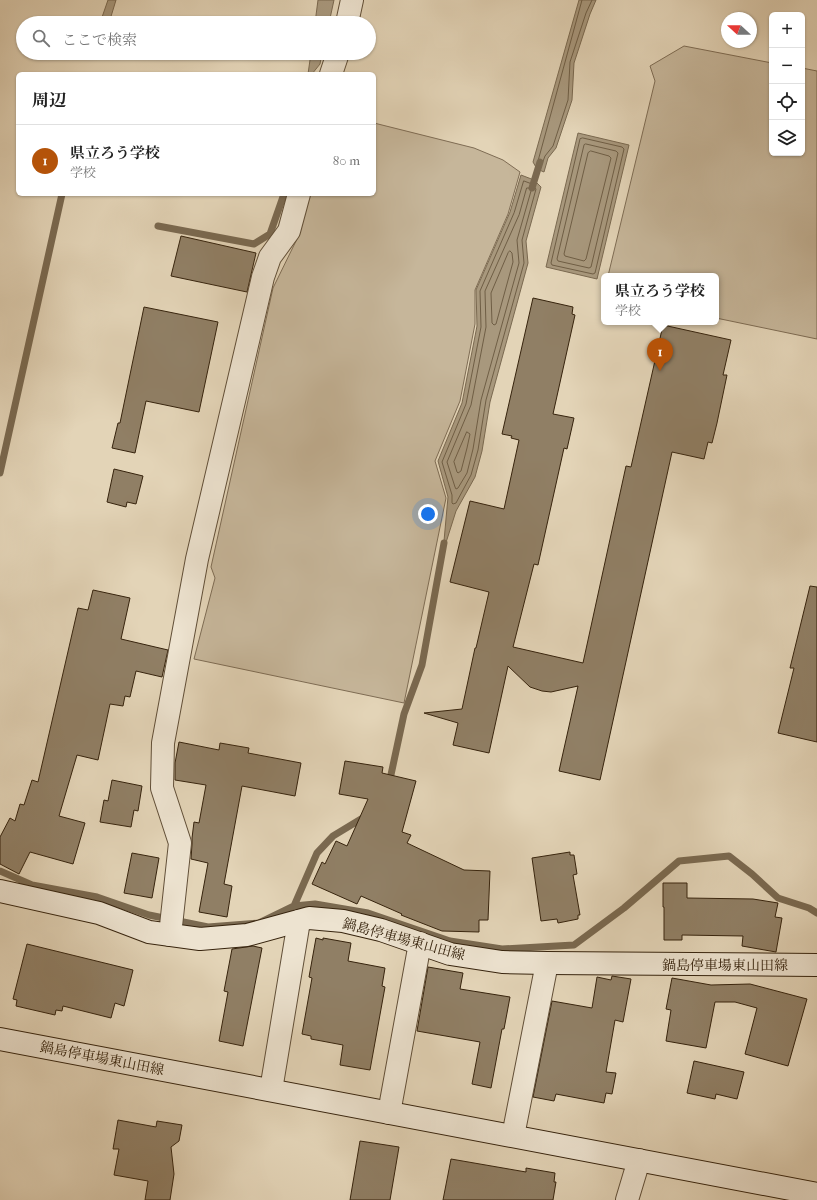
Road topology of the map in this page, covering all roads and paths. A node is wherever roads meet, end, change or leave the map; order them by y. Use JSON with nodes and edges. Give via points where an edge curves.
{"nodes":[{"id":1,"x":352,"y":0,"type":"edge"},
{"id":2,"x":349,"y":16,"type":"edge"},
{"id":3,"x":336,"y":60,"type":"edge"},
{"id":4,"x":332,"y":72,"type":"edge"},
{"id":5,"x":298,"y":196,"type":"edge"},
{"id":6,"x":0,"y":891,"type":"edge"},
{"id":7,"x":299,"y":921,"type":"junction"},
{"id":8,"x":171,"y":925,"type":"junction"},
{"id":9,"x":420,"y":943,"type":"junction"},
{"id":10,"x":547,"y":963,"type":"junction"},
{"id":11,"x":817,"y":965,"type":"edge"},
{"id":12,"x":0,"y":1039,"type":"edge"},
{"id":13,"x":271,"y":1090,"type":"junction"},
{"id":14,"x":389,"y":1113,"type":"junction"},
{"id":15,"x":513,"y":1136,"type":"junction"},
{"id":16,"x":639,"y":1160,"type":"junction"},
{"id":17,"x":817,"y":1194,"type":"edge"},
{"id":18,"x":627,"y":1200,"type":"edge"}],
"edges":[{"from":1,"to":2,"type":"main road"},
{"from":3,"to":4,"type":"main road"},
{"from":5,"to":8,"type":"main road","via":[[289,231],[270,257],[263,277],[197,560],[163,743],[162,788],[180,843]]},
{"from":6,"to":8,"type":"main road","name":"鍋島停車場東山田線","via":[[99,913],[149,932]]},
{"from":7,"to":8,"type":"main road","name":"鍋島停車場東山田線","via":[[247,935],[200,939]]},
{"from":7,"to":9,"type":"main road","name":"鍋島停車場東山田線","via":[[309,918],[343,921]]},
{"from":7,"to":13,"type":"main road"},
{"from":9,"to":10,"type":"main road","name":"鍋島停車場東山田線","via":[[450,954],[502,962]]},
{"from":9,"to":14,"type":"main road"},
{"from":10,"to":11,"type":"main road","name":"鍋島停車場東山田線"},
{"from":10,"to":15,"type":"main road"},
{"from":12,"to":13,"type":"main road","name":"鍋島停車場東山田線"},
{"from":13,"to":14,"type":"main road","name":"鍋島停車場東山田線"},
{"from":14,"to":15,"type":"main road","name":"鍋島停車場東山田線"},
{"from":15,"to":16,"type":"main road","name":"鍋島停車場東山田線"},
{"from":16,"to":17,"type":"main road","name":"鍋島停車場東山田線"},
{"from":16,"to":18,"type":"main road"}]}
